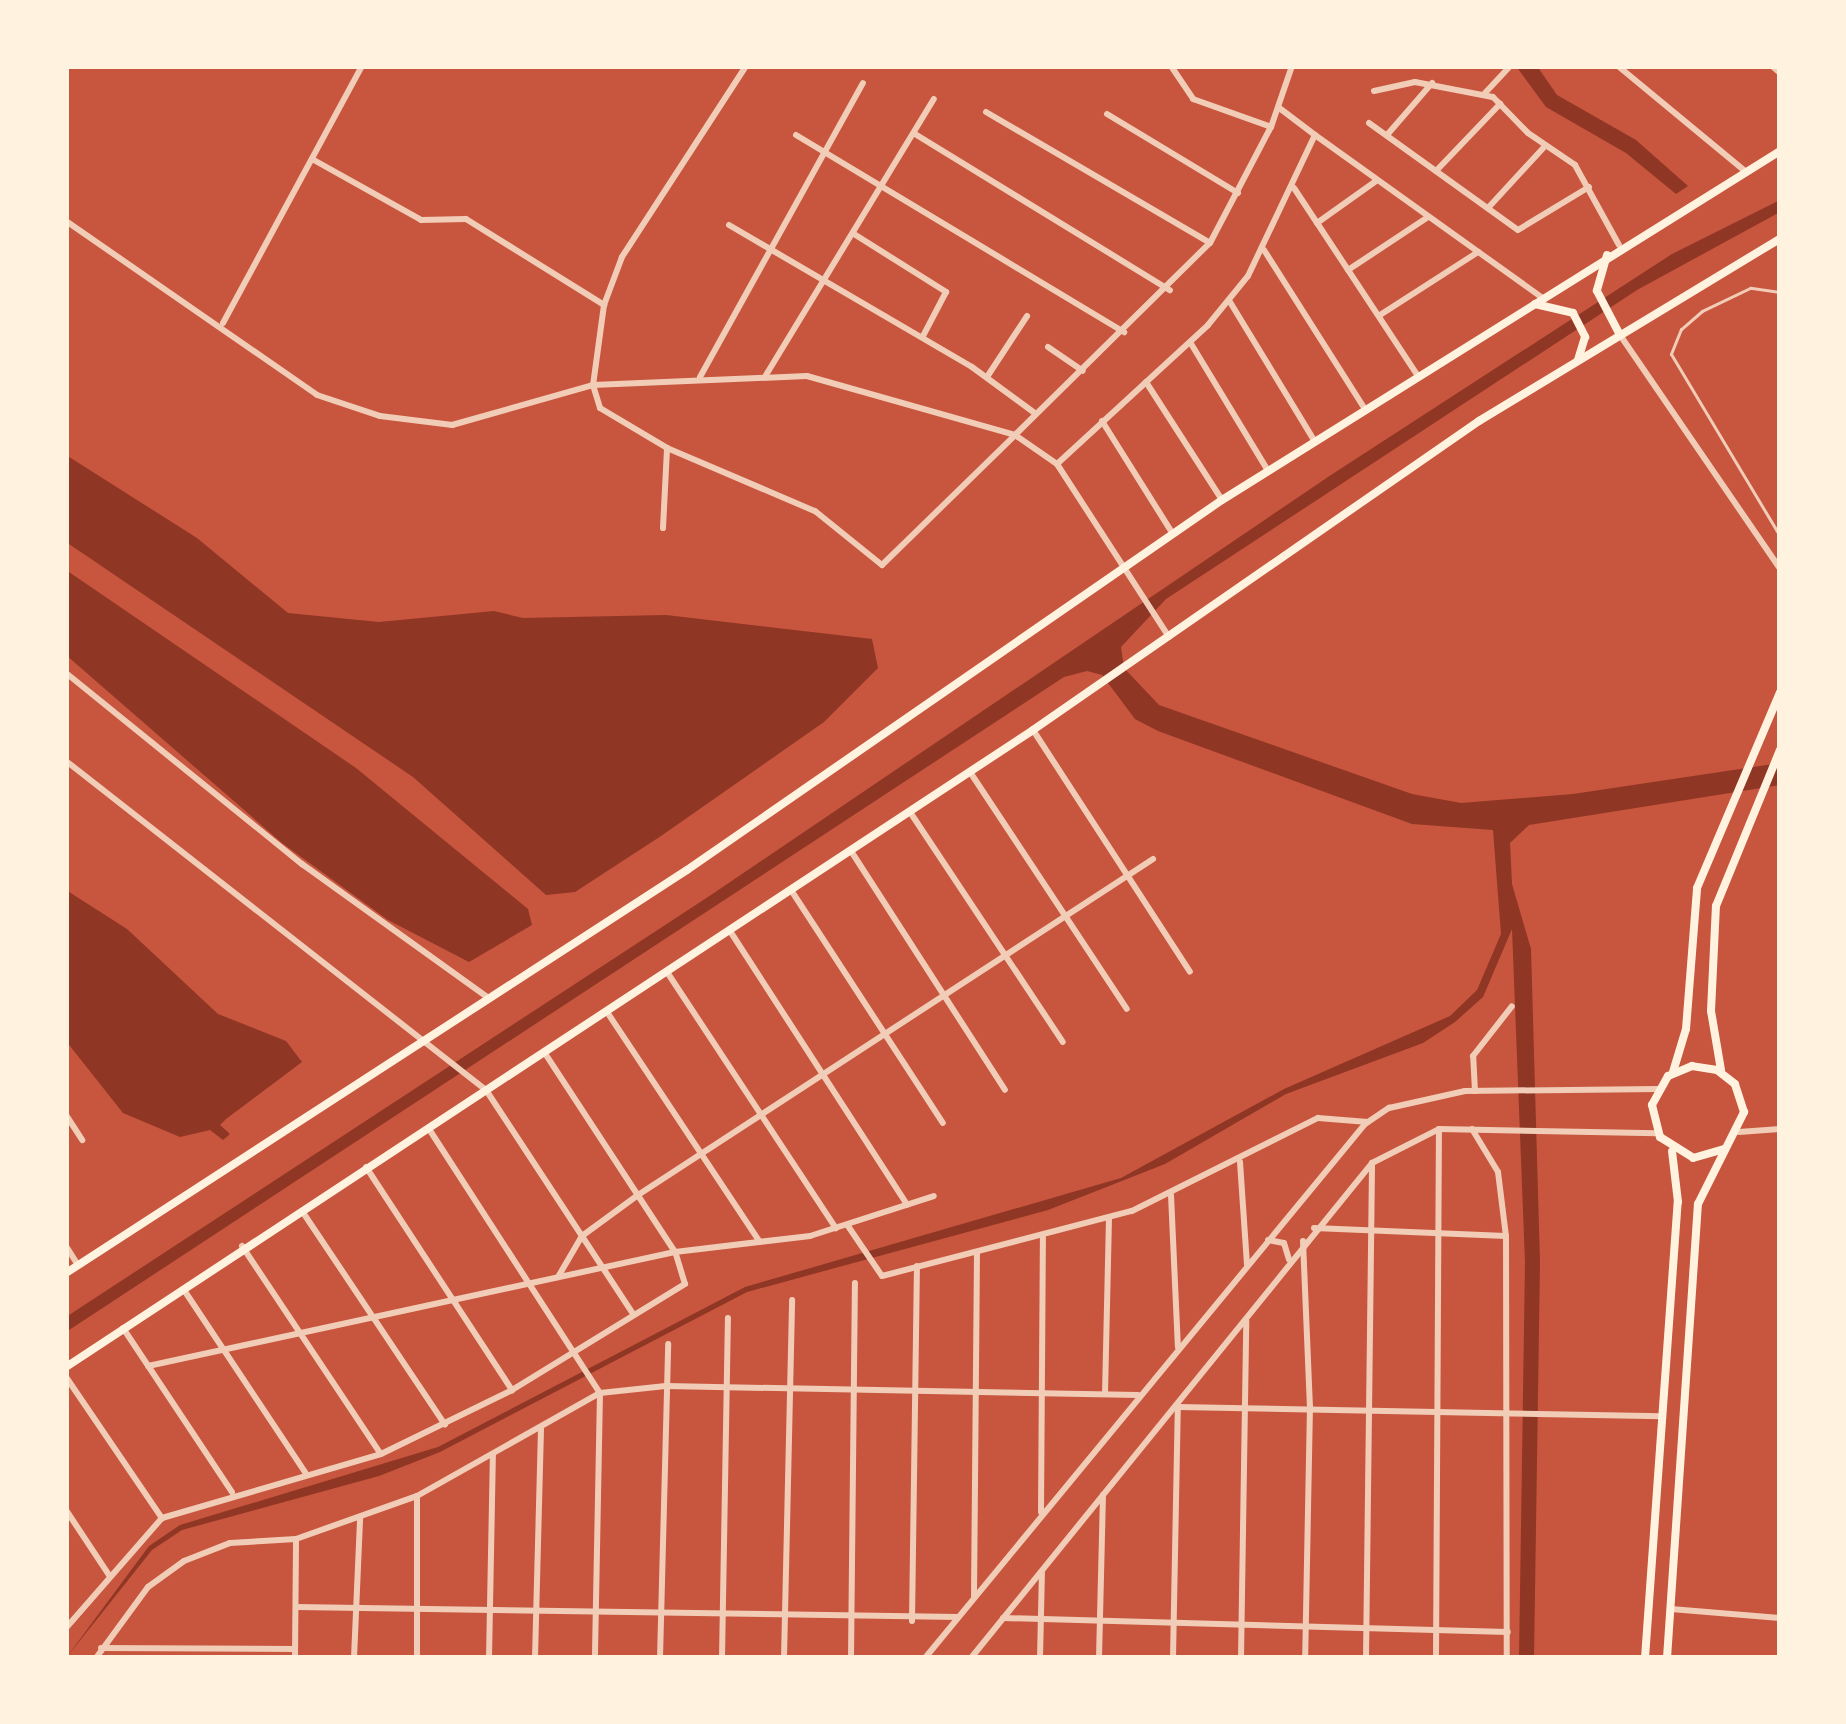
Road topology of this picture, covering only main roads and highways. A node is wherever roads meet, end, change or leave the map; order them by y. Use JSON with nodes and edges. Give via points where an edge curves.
{"nodes":[{"id":1,"x":1780,"y":151,"type":"edge"},
{"id":2,"x":1780,"y":239,"type":"edge"},
{"id":3,"x":1608,"y":253,"type":"junction"},
{"id":4,"x":1545,"y":299,"type":"junction"},
{"id":5,"x":1620,"y":335,"type":"junction"},
{"id":6,"x":1573,"y":366,"type":"junction"},
{"id":7,"x":1780,"y":692,"type":"edge"},
{"id":8,"x":1780,"y":750,"type":"edge"},
{"id":9,"x":1722,"y":1072,"type":"junction"},
{"id":10,"x":1672,"y":1073,"type":"junction"},
{"id":11,"x":1672,"y":1149,"type":"junction"},
{"id":12,"x":1725,"y":1149,"type":"junction"},
{"id":13,"x":66,"y":1273,"type":"edge"},
{"id":14,"x":66,"y":1367,"type":"edge"},
{"id":15,"x":1645,"y":1658,"type":"edge"},
{"id":16,"x":1667,"y":1658,"type":"edge"}],
"edges":[{"from":1,"to":3,"type":"main road"},
{"from":2,"to":5,"type":"main road"},
{"from":3,"to":4,"type":"main road"},
{"from":3,"to":5,"type":"main road","via":[[1597,291]]},
{"from":4,"to":6,"type":"main road","via":[[1573,313],[1583,349]]},
{"from":4,"to":13,"type":"main road","via":[[1222,500],[687,870]]},
{"from":5,"to":6,"type":"main road"},
{"from":6,"to":14,"type":"main road","via":[[1479,421],[1033,730]]},
{"from":7,"to":10,"type":"main road","via":[[1708,854],[1691,925],[1686,1029]]},
{"from":8,"to":9,"type":"main road","via":[[1731,862],[1712,955]]},
{"from":9,"to":10,"type":"main road","via":[[1697,1066]]},
{"from":9,"to":12,"type":"main road","via":[[1742,1100],[1739,1132]]},
{"from":10,"to":11,"type":"main road","via":[[1658,1089],[1657,1132]]},
{"from":11,"to":12,"type":"main road","via":[[1699,1158]]},
{"from":11,"to":15,"type":"main road","via":[[1678,1202]]},
{"from":12,"to":16,"type":"main road","via":[[1698,1204]]}]}
